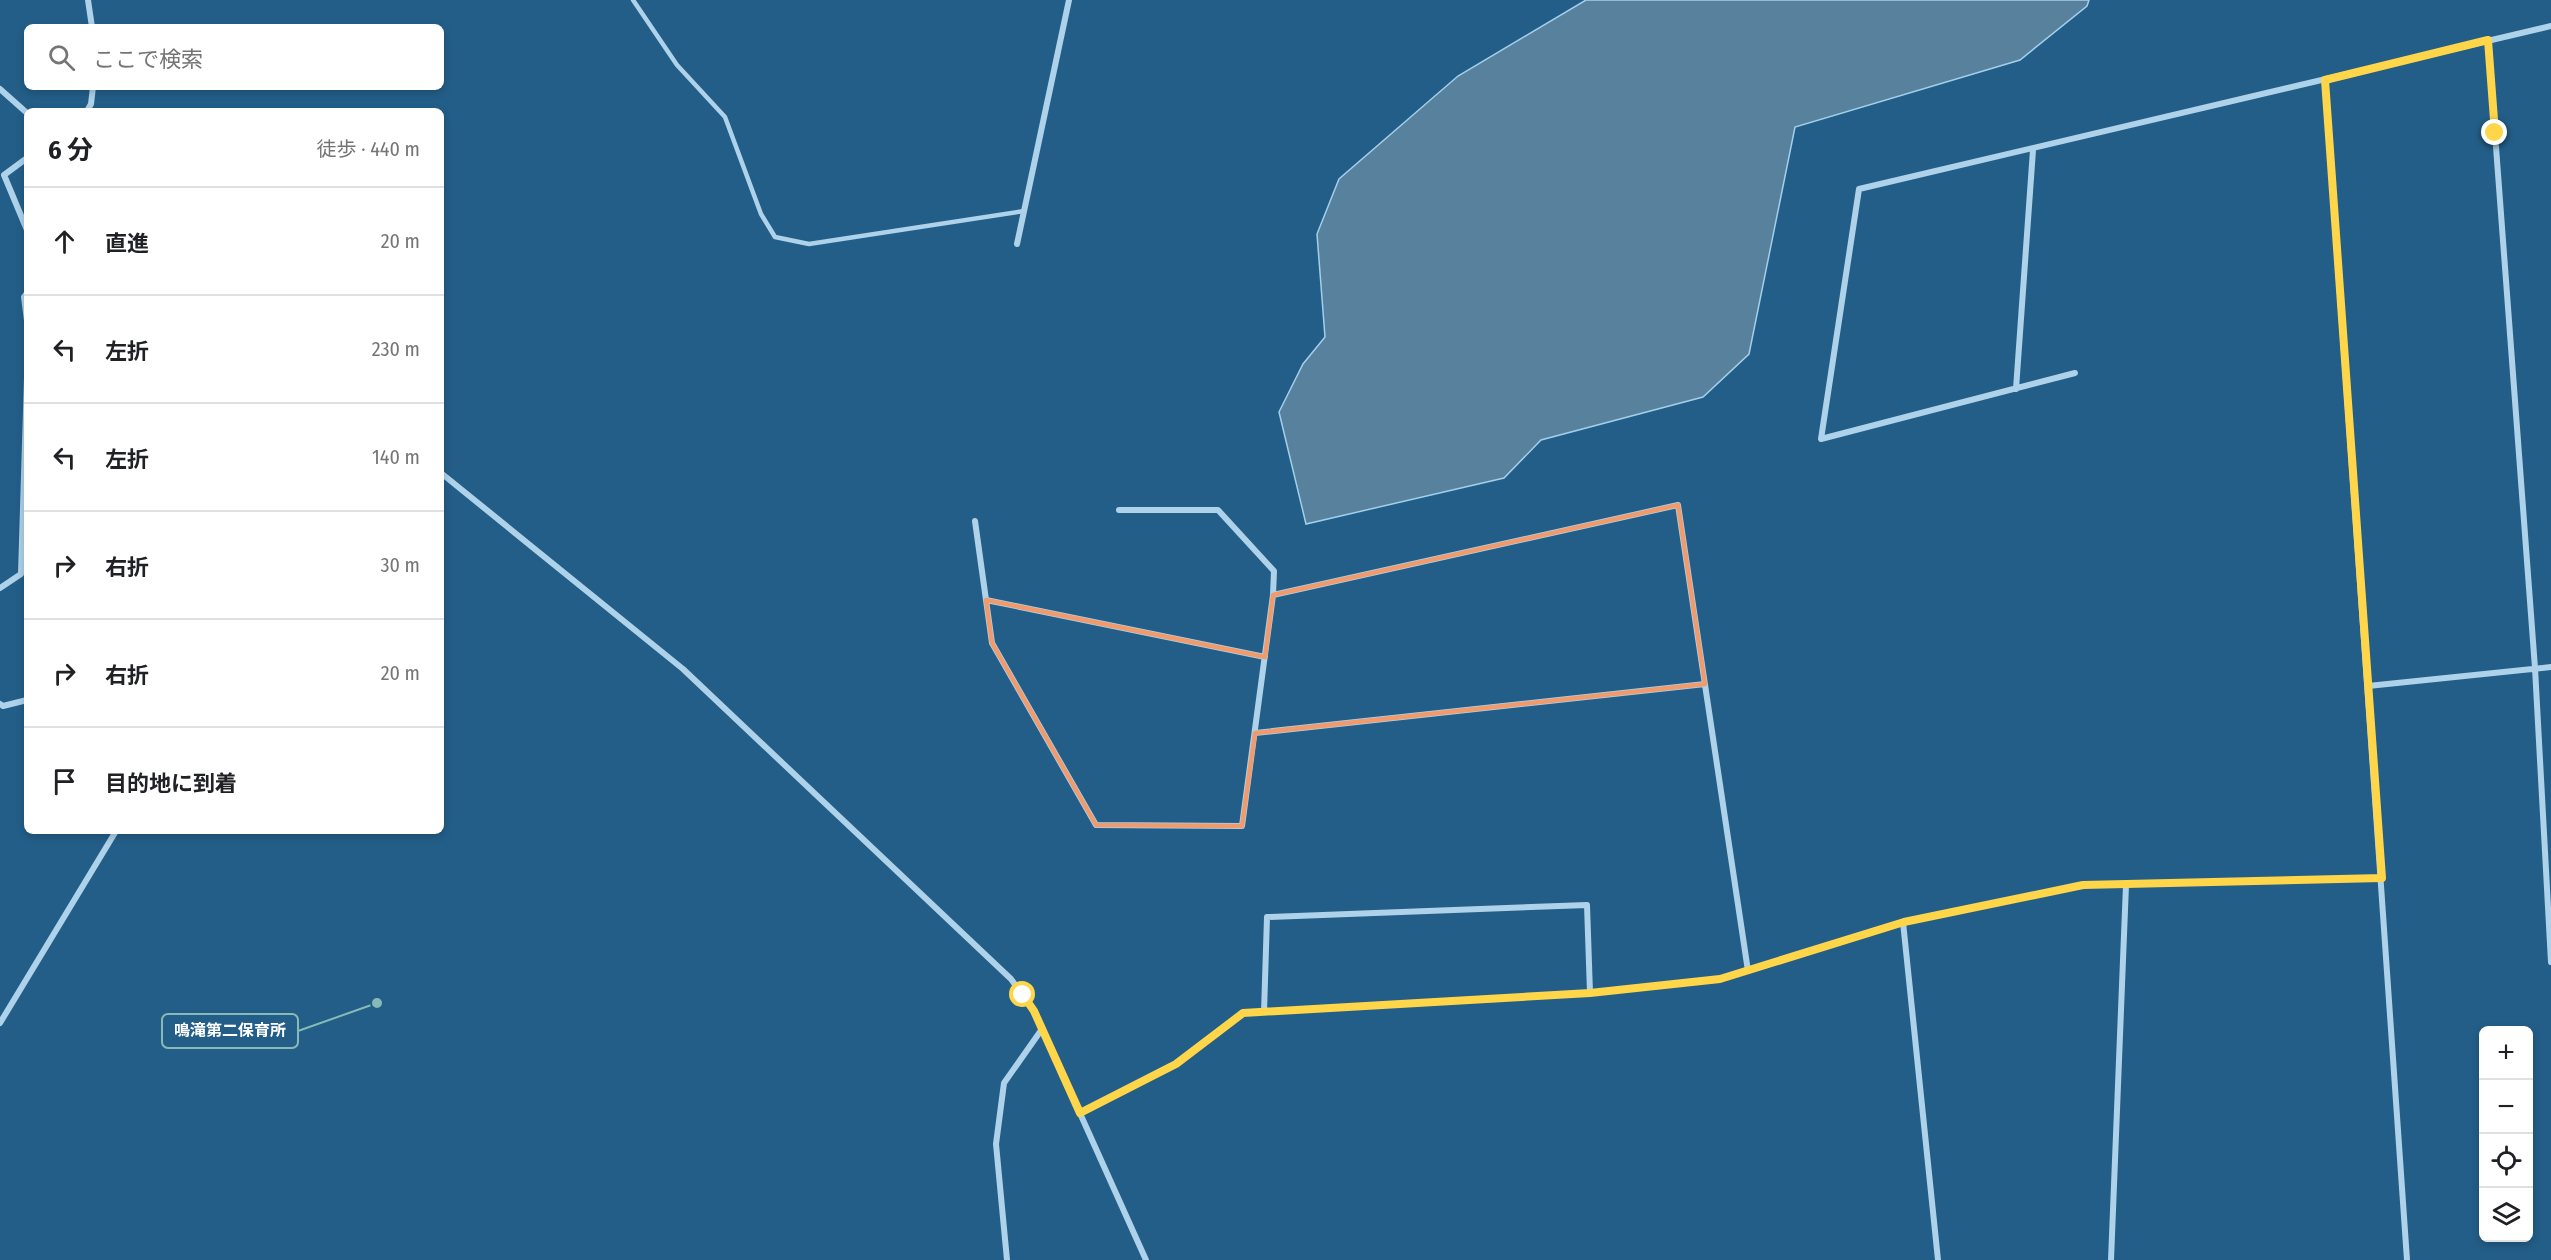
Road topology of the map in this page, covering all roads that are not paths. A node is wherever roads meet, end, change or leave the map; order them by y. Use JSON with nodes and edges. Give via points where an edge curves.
{"nodes":[{"id":1,"x":88,"y":0,"type":"edge"},
{"id":2,"x":633,"y":0,"type":"edge"},
{"id":3,"x":1069,"y":0,"type":"edge"},
{"id":4,"x":92,"y":24,"type":"edge"},
{"id":5,"x":2551,"y":26,"type":"edge"},
{"id":6,"x":2488,"y":40,"type":"junction"},
{"id":7,"x":2325,"y":80,"type":"junction"},
{"id":8,"x":0,"y":89,"type":"edge"},
{"id":9,"x":93,"y":90,"type":"edge"},
{"id":10,"x":89,"y":108,"type":"edge"},
{"id":11,"x":24,"y":110,"type":"edge"},
{"id":12,"x":2033,"y":150,"type":"junction"},
{"id":13,"x":24,"y":160,"type":"edge"},
{"id":14,"x":1024,"y":211,"type":"junction"},
{"id":15,"x":24,"y":223,"type":"edge"},
{"id":16,"x":1017,"y":244,"type":"dead end"},
{"id":17,"x":2075,"y":373,"type":"dead end"},
{"id":18,"x":2016,"y":389,"type":"junction"},
{"id":19,"x":444,"y":475,"type":"edge"},
{"id":20,"x":24,"y":476,"type":"edge"},
{"id":21,"x":1119,"y":510,"type":"dead end"},
{"id":22,"x":975,"y":521,"type":"dead end"},
{"id":23,"x":0,"y":588,"type":"edge"},
{"id":24,"x":1273,"y":595,"type":"junction"},
{"id":25,"x":986,"y":600,"type":"junction"},
{"id":26,"x":1265,"y":657,"type":"junction"},
{"id":27,"x":2551,"y":667,"type":"edge"},
{"id":28,"x":2535,"y":668,"type":"junction"},
{"id":29,"x":1705,"y":684,"type":"junction"},
{"id":30,"x":2368,"y":686,"type":"junction"},
{"id":31,"x":24,"y":701,"type":"edge"},
{"id":32,"x":0,"y":704,"type":"edge"},
{"id":33,"x":1255,"y":733,"type":"junction"},
{"id":34,"x":114,"y":834,"type":"edge"},
{"id":35,"x":2382,"y":878,"type":"junction"},
{"id":36,"x":2126,"y":885,"type":"junction"},
{"id":37,"x":1904,"y":922,"type":"junction"},
{"id":38,"x":2551,"y":962,"type":"edge"},
{"id":39,"x":1748,"y":971,"type":"junction"},
{"id":40,"x":1590,"y":993,"type":"junction"},
{"id":41,"x":1264,"y":1012,"type":"junction"},
{"id":42,"x":0,"y":1023,"type":"edge"},
{"id":43,"x":1042,"y":1029,"type":"junction"},
{"id":44,"x":1080,"y":1113,"type":"junction"},
{"id":45,"x":1007,"y":1260,"type":"edge"},
{"id":46,"x":1146,"y":1260,"type":"edge"},
{"id":47,"x":1938,"y":1260,"type":"edge"},
{"id":48,"x":2111,"y":1260,"type":"edge"},
{"id":49,"x":2408,"y":1260,"type":"edge"}],
"edges":[{"from":1,"to":4,"type":"street"},
{"from":2,"to":14,"type":"lane","via":[[677,65],[725,117],[760,214],[775,237],[809,244]]},
{"from":3,"to":14,"type":"street"},
{"from":5,"to":6,"type":"street"},
{"from":6,"to":7,"type":"street"},
{"from":6,"to":28,"type":"street"},
{"from":7,"to":12,"type":"street"},
{"from":7,"to":30,"type":"street"},
{"from":8,"to":11,"type":"street"},
{"from":9,"to":10,"type":"street"},
{"from":12,"to":18,"type":"street"},
{"from":12,"to":18,"type":"street","via":[[1859,189],[1821,439]]},
{"from":13,"to":15,"type":"street","via":[[4,176]]},
{"from":14,"to":16,"type":"street"},
{"from":17,"to":18,"type":"street"},
{"from":19,"to":43,"type":"street","via":[[682,669],[1011,979]]},
{"from":20,"to":23,"type":"street","via":[[21,574]]},
{"from":21,"to":24,"type":"street","via":[[1218,510],[1274,571]]},
{"from":22,"to":25,"type":"street"},
{"from":24,"to":26,"type":"street"},
{"from":24,"to":29,"type":"street","via":[[1678,505]]},
{"from":25,"to":26,"type":"street"},
{"from":25,"to":33,"type":"street","via":[[992,643],[1096,825],[1242,826]]},
{"from":26,"to":33,"type":"street"},
{"from":27,"to":28,"type":"street"},
{"from":28,"to":30,"type":"street"},
{"from":28,"to":38,"type":"street"},
{"from":29,"to":33,"type":"street"},
{"from":29,"to":39,"type":"street"},
{"from":30,"to":35,"type":"street"},
{"from":31,"to":32,"type":"street"},
{"from":34,"to":42,"type":"street"},
{"from":35,"to":36,"type":"street"},
{"from":35,"to":49,"type":"street"},
{"from":36,"to":37,"type":"street","via":[[2083,885]]},
{"from":36,"to":48,"type":"street"},
{"from":37,"to":39,"type":"street"},
{"from":37,"to":47,"type":"street"},
{"from":39,"to":40,"type":"street","via":[[1720,979]]},
{"from":40,"to":41,"type":"street"},
{"from":40,"to":41,"type":"street","via":[[1587,905],[1267,918]]},
{"from":41,"to":44,"type":"street","via":[[1243,1013],[1176,1064]]},
{"from":43,"to":44,"type":"street"},
{"from":43,"to":45,"type":"street","via":[[1004,1083],[996,1144]]},
{"from":44,"to":46,"type":"street"}]}
